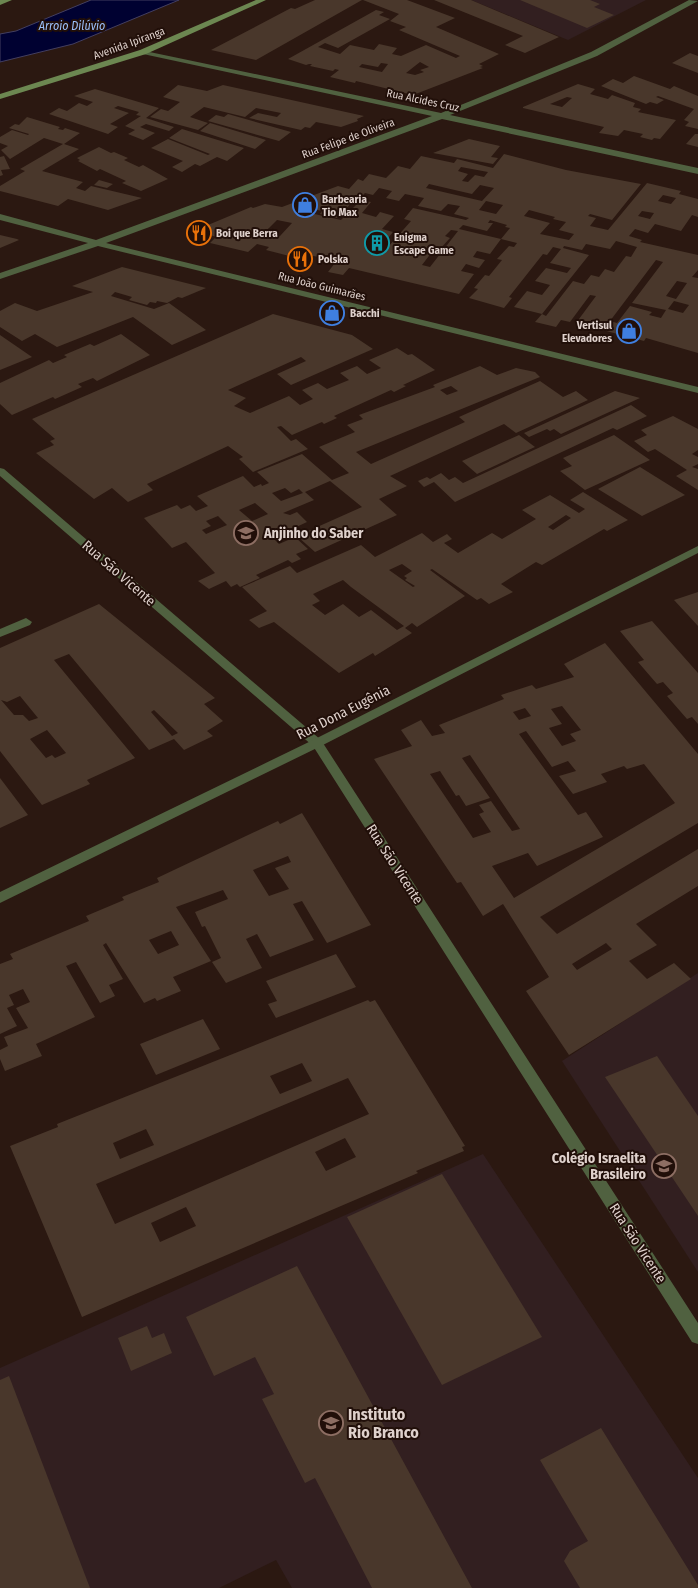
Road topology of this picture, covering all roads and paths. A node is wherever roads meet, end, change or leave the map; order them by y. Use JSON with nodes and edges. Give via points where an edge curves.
{"nodes":[{"id":1,"x":8,"y":0,"type":"edge"},
{"id":2,"x":262,"y":0,"type":"edge"},
{"id":3,"x":695,"y":0,"type":"edge"},
{"id":4,"x":0,"y":3,"type":"edge"},
{"id":5,"x":144,"y":52,"type":"junction"},
{"id":6,"x":0,"y":97,"type":"edge"},
{"id":7,"x":444,"y":115,"type":"junction"},
{"id":8,"x":698,"y":171,"type":"edge"},
{"id":9,"x":0,"y":217,"type":"edge"},
{"id":10,"x":96,"y":243,"type":"junction"},
{"id":11,"x":0,"y":276,"type":"edge"},
{"id":12,"x":698,"y":390,"type":"edge"},
{"id":13,"x":0,"y":471,"type":"edge"},
{"id":14,"x":698,"y":549,"type":"edge"},
{"id":15,"x":26,"y":622,"type":"dead end"},
{"id":16,"x":0,"y":633,"type":"edge"},
{"id":17,"x":317,"y":743,"type":"junction"},
{"id":18,"x":0,"y":898,"type":"edge"},
{"id":19,"x":698,"y":1337,"type":"edge"}],
"edges":[{"from":1,"to":4,"type":"main road"},
{"from":2,"to":5,"type":"main road","name":"Avenida Ipiranga"},
{"from":3,"to":7,"type":"street","name":"Rua Felipe de Oliveira","via":[[594,54]]},
{"from":5,"to":6,"type":"main road","name":"Avenida Ipiranga"},
{"from":5,"to":7,"type":"street","name":"Rua Alcides Cruz"},
{"from":7,"to":8,"type":"street","name":"Rua Alcides Cruz"},
{"from":7,"to":10,"type":"street","name":"Rua Felipe de Oliveira"},
{"from":9,"to":10,"type":"street","name":"Rua João Guimarães"},
{"from":10,"to":11,"type":"street","name":"Rua Felipe de Oliveira"},
{"from":10,"to":12,"type":"street","name":"Rua João Guimarães"},
{"from":13,"to":17,"type":"street","name":"Rua São Vicente"},
{"from":14,"to":17,"type":"street","name":"Rua Dona Eugênia"},
{"from":15,"to":16,"type":"street"},
{"from":17,"to":18,"type":"street","name":"Rua Dona Eugênia"},
{"from":17,"to":19,"type":"street","name":"Rua São Vicente"}]}
